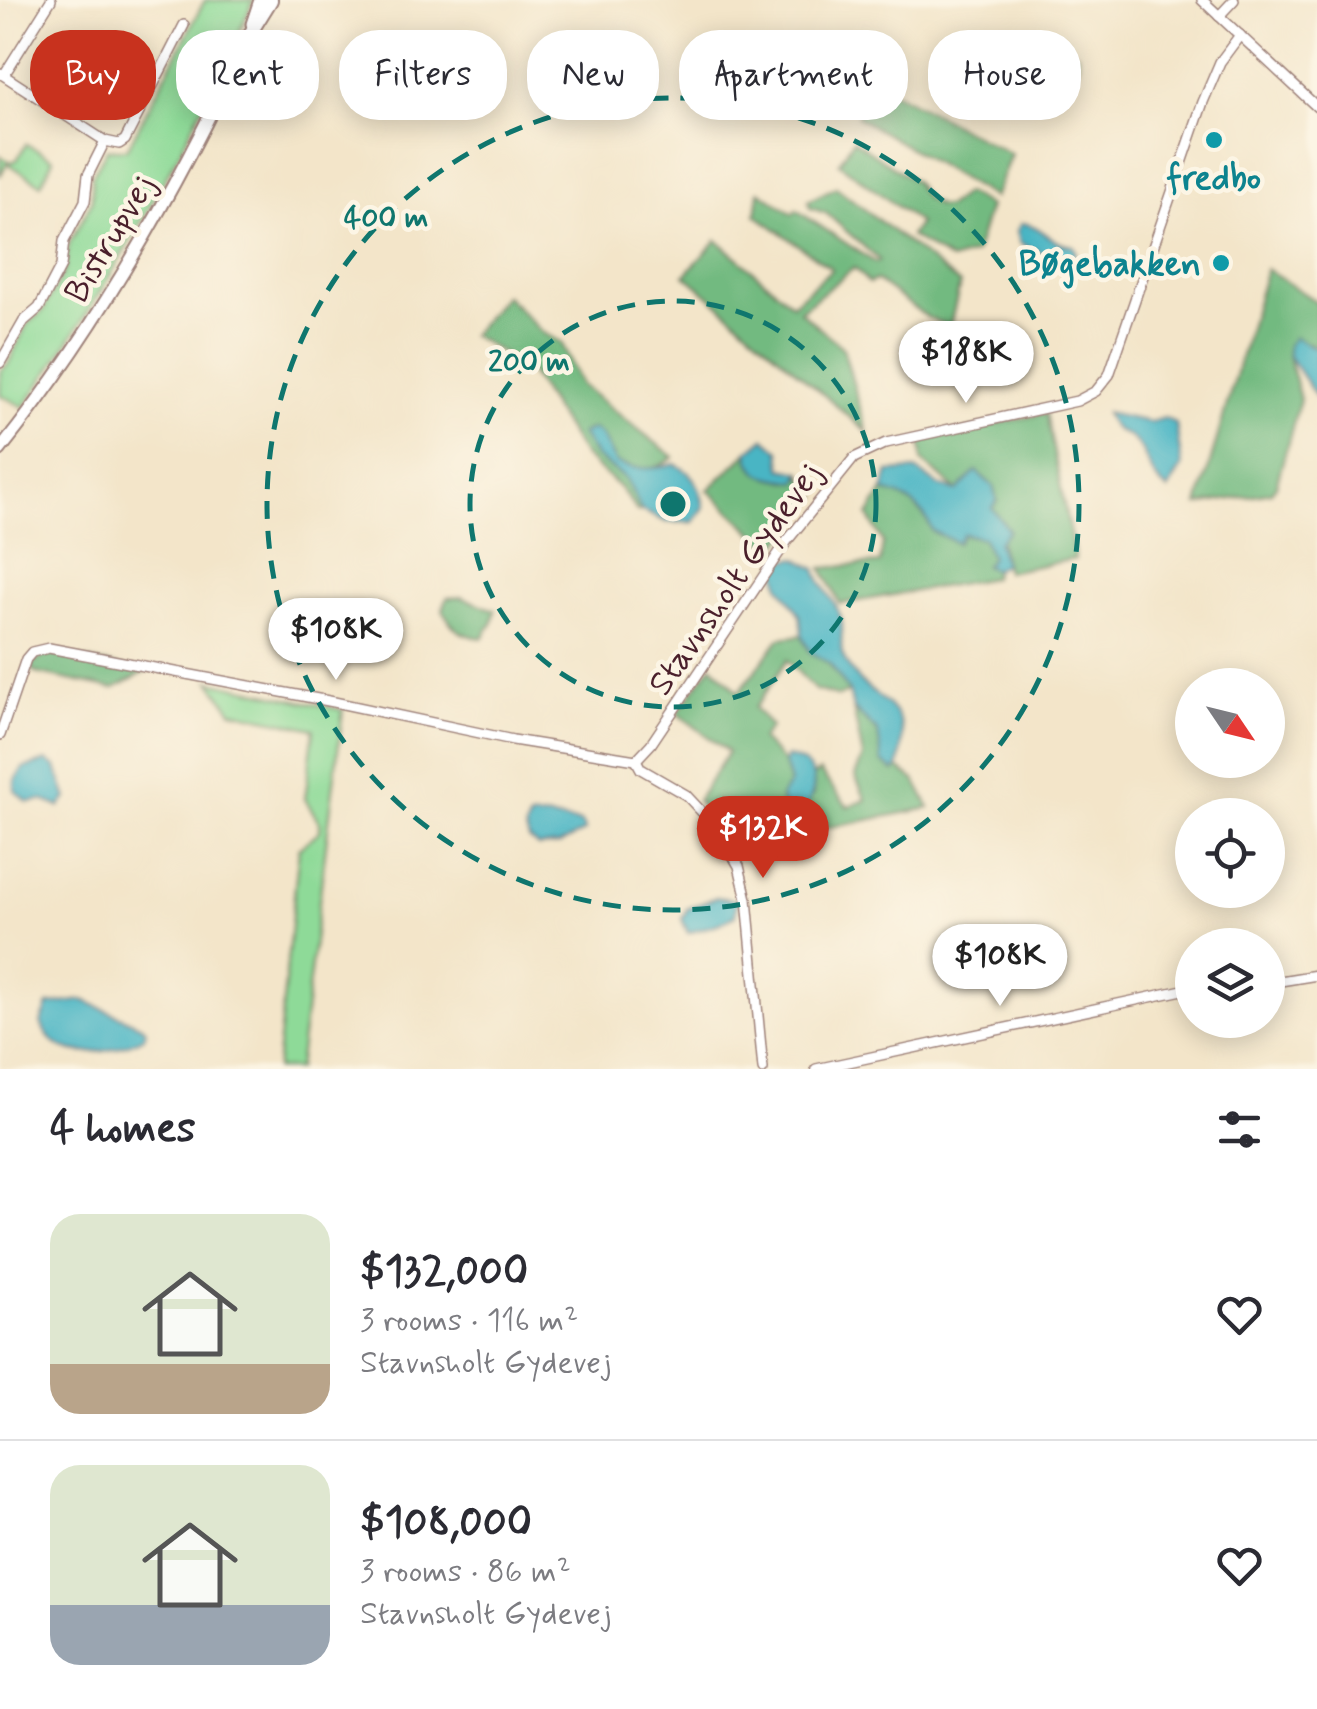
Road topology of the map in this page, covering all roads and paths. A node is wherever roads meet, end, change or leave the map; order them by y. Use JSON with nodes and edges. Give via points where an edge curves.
{"nodes":[{"id":1,"x":51,"y":0,"type":"edge"},
{"id":2,"x":265,"y":0,"type":"edge"},
{"id":3,"x":1202,"y":0,"type":"edge"},
{"id":4,"x":1234,"y":0,"type":"edge"},
{"id":5,"x":1219,"y":16,"type":"junction"},
{"id":6,"x":184,"y":26,"type":"dead end"},
{"id":7,"x":251,"y":30,"type":"edge"},
{"id":8,"x":1240,"y":35,"type":"junction"},
{"id":9,"x":2,"y":74,"type":"edge"},
{"id":10,"x":1317,"y":107,"type":"edge"},
{"id":11,"x":207,"y":120,"type":"edge"},
{"id":12,"x":105,"y":141,"type":"junction"},
{"id":13,"x":0,"y":363,"type":"edge"},
{"id":14,"x":0,"y":450,"type":"edge"},
{"id":15,"x":0,"y":735,"type":"edge"},
{"id":16,"x":636,"y":760,"type":"junction"},
{"id":17,"x":1317,"y":975,"type":"edge"},
{"id":18,"x":1285,"y":981,"type":"edge"},
{"id":19,"x":1175,"y":992,"type":"edge"},
{"id":20,"x":764,"y":1069,"type":"edge"},
{"id":21,"x":816,"y":1069,"type":"edge"}],
"edges":[{"from":1,"to":9,"type":"street"},
{"from":2,"to":7,"type":"highway"},
{"from":3,"to":5,"type":"street"},
{"from":4,"to":5,"type":"street"},
{"from":5,"to":8,"type":"street"},
{"from":6,"to":12,"type":"street","via":[[126,140]]},
{"from":8,"to":10,"type":"street"},
{"from":8,"to":16,"type":"street","name":"Stavnsholt Gydevej","via":[[1203,102],[1109,375],[1096,391],[1077,401],[886,443],[854,458],[787,541]]},
{"from":9,"to":12,"type":"street"},
{"from":11,"to":14,"type":"main road","name":"Bistrupvej","via":[[109,295]]},
{"from":12,"to":13,"type":"street","via":[[64,241],[61,266]]},
{"from":15,"to":16,"type":"street","via":[[26,660],[49,648]]},
{"from":16,"to":20,"type":"street","via":[[686,796],[716,827],[739,866]]},
{"from":17,"to":18,"type":"street"},
{"from":19,"to":21,"type":"street"}]}
